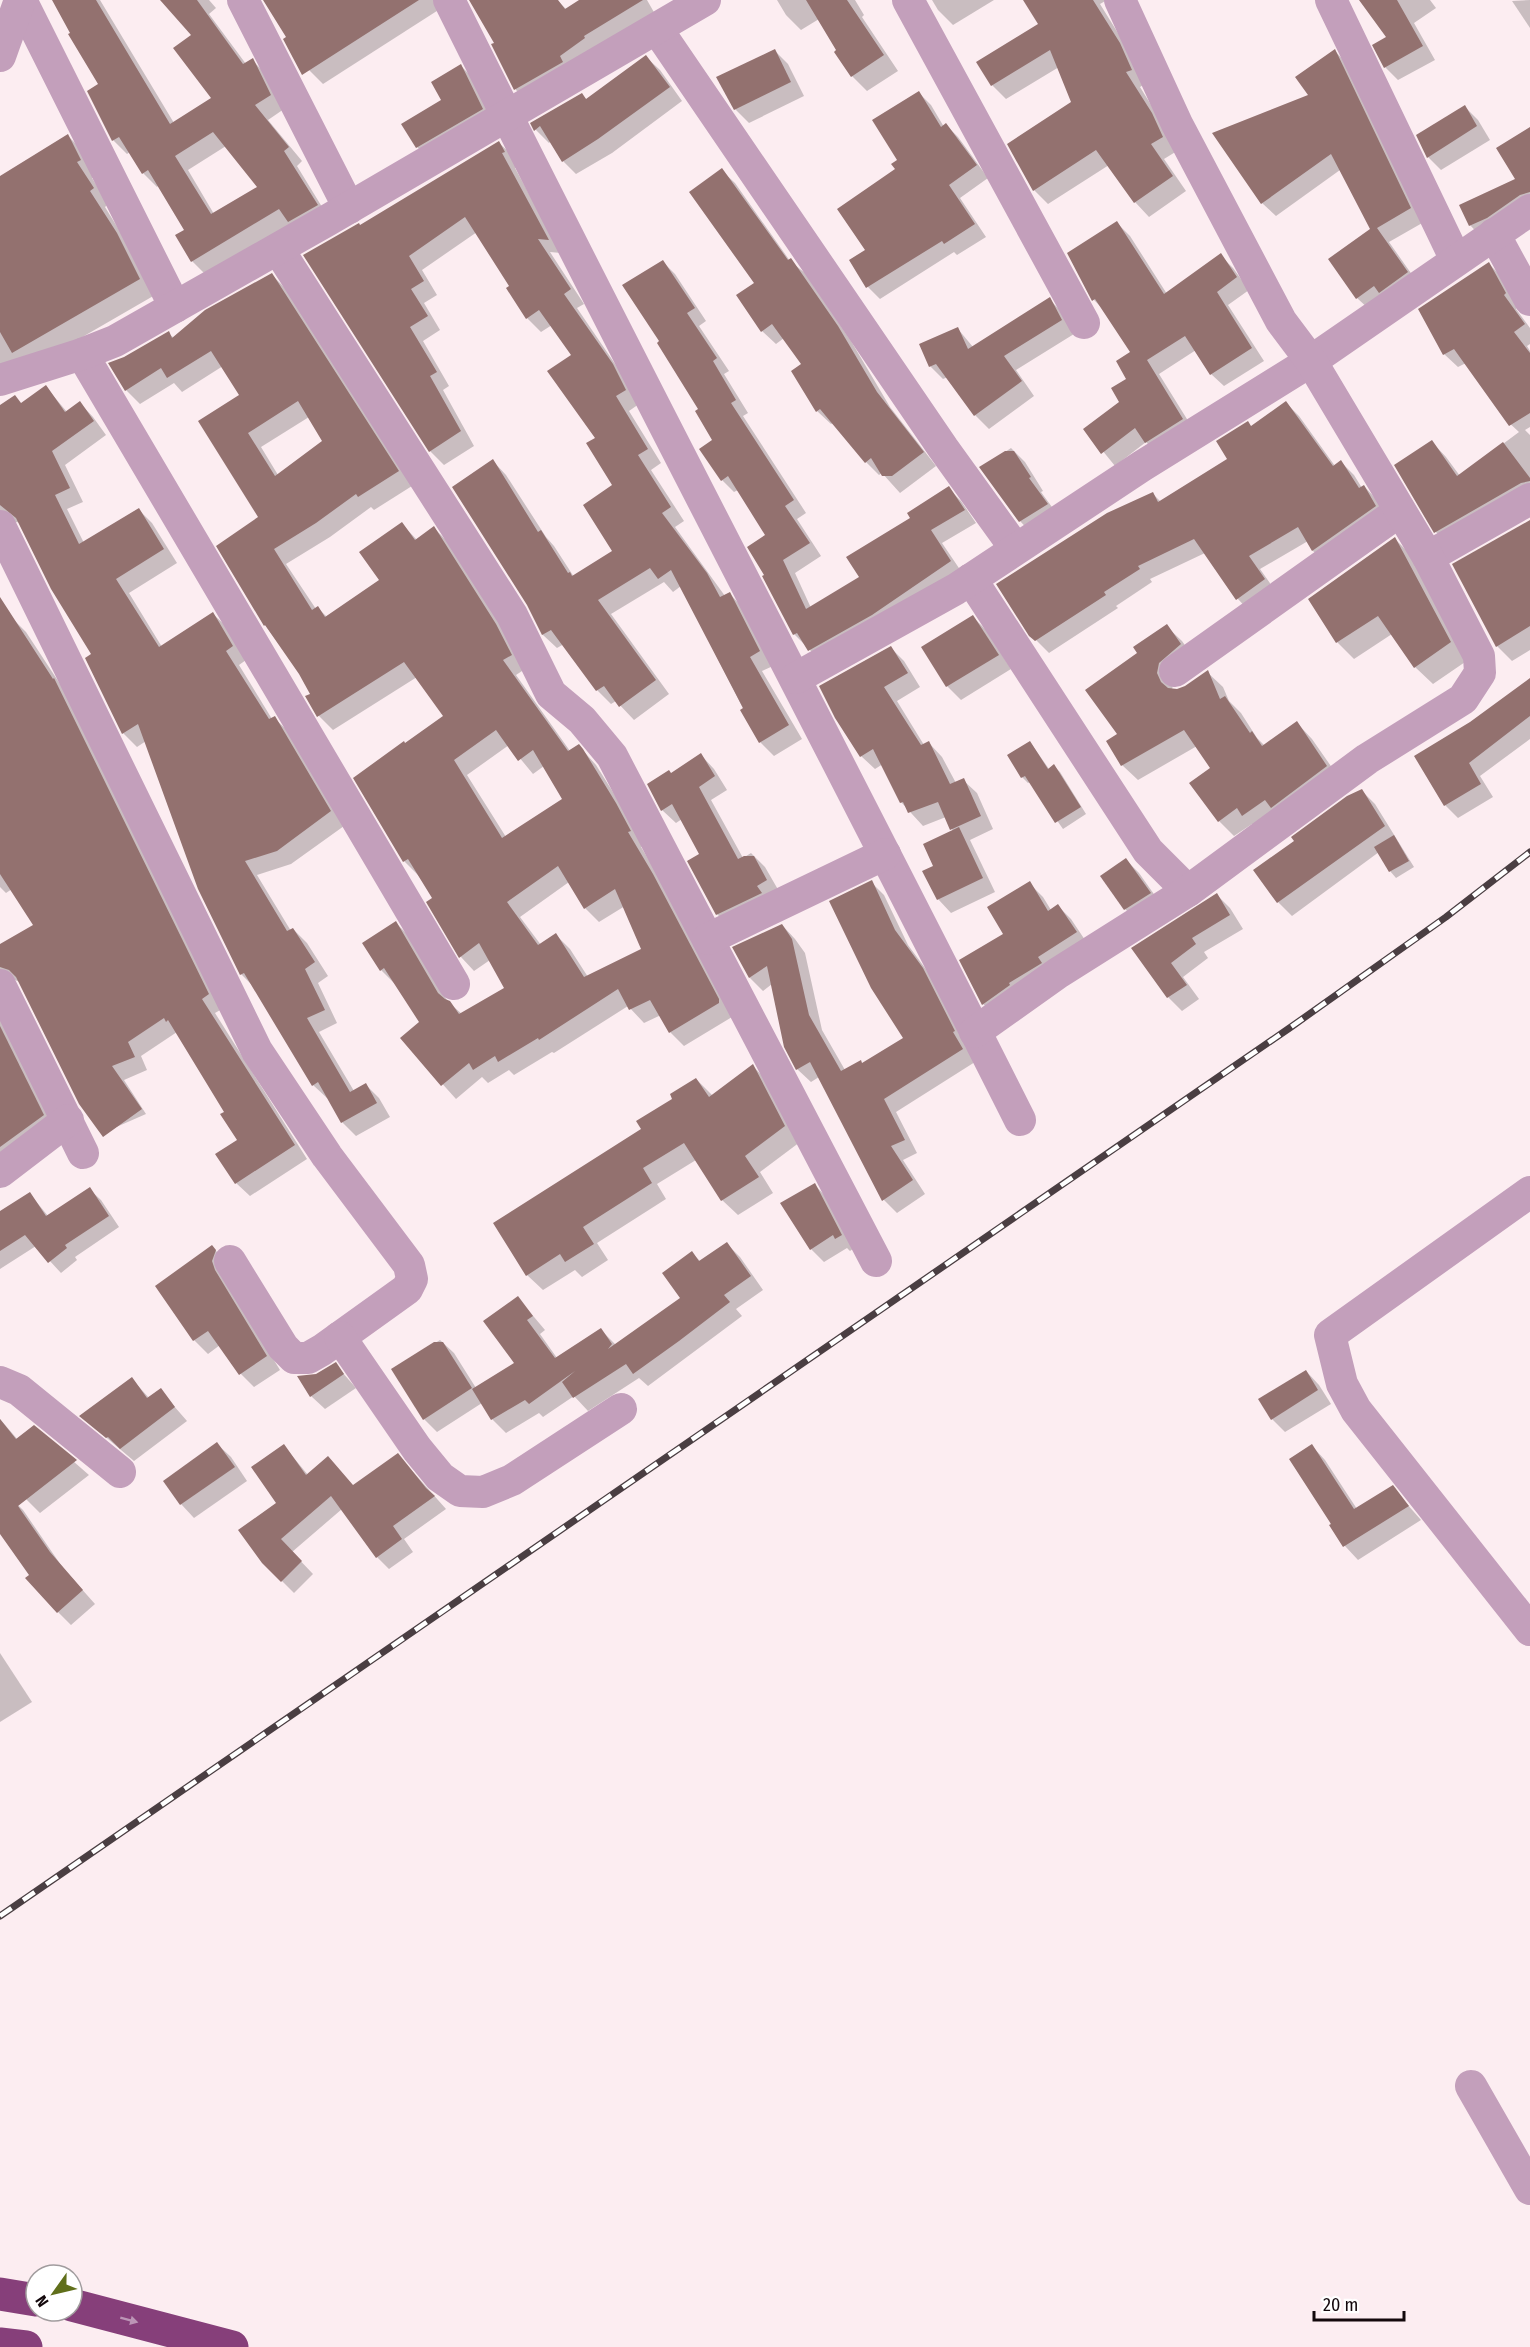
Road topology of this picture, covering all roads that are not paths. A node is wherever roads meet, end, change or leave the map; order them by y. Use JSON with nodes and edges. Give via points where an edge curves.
{"nodes":[{"id":1,"x":21,"y":0,"type":"edge"},
{"id":2,"x":243,"y":0,"type":"edge"},
{"id":3,"x":449,"y":0,"type":"edge"},
{"id":4,"x":705,"y":0,"type":"edge"},
{"id":5,"x":908,"y":0,"type":"edge"},
{"id":6,"x":1120,"y":0,"type":"edge"},
{"id":7,"x":1331,"y":0,"type":"edge"},
{"id":8,"x":667,"y":16,"type":"edge"},
{"id":9,"x":0,"y":56,"type":"edge"},
{"id":10,"x":507,"y":117,"type":"junction"},
{"id":11,"x":349,"y":208,"type":"junction"},
{"id":12,"x":1530,"y":210,"type":"edge"},
{"id":13,"x":1494,"y":234,"type":"junction"},
{"id":14,"x":278,"y":249,"type":"junction"},
{"id":15,"x":1456,"y":260,"type":"junction"},
{"id":16,"x":1530,"y":300,"type":"edge"},
{"id":17,"x":176,"y":307,"type":"junction"},
{"id":18,"x":1084,"y":322,"type":"dead end"},
{"id":19,"x":82,"y":354,"type":"junction"},
{"id":20,"x":1311,"y":361,"type":"junction"},
{"id":21,"x":0,"y":380,"type":"edge"},
{"id":22,"x":1530,"y":499,"type":"edge"},
{"id":23,"x":1401,"y":511,"type":"junction"},
{"id":24,"x":0,"y":526,"type":"edge"},
{"id":25,"x":1015,"y":548,"type":"junction"},
{"id":26,"x":1428,"y":557,"type":"junction"},
{"id":27,"x":971,"y":579,"type":"junction"},
{"id":28,"x":1175,"y":671,"type":"dead end"},
{"id":29,"x":796,"y":678,"type":"junction"},
{"id":30,"x":885,"y":854,"type":"junction"},
{"id":31,"x":1188,"y":891,"type":"junction"},
{"id":32,"x":708,"y":939,"type":"junction"},
{"id":33,"x":454,"y":984,"type":"dead end"},
{"id":34,"x":0,"y":985,"type":"edge"},
{"id":35,"x":975,"y":1032,"type":"junction"},
{"id":36,"x":68,"y":1120,"type":"junction"},
{"id":37,"x":1020,"y":1120,"type":"dead end"},
{"id":38,"x":83,"y":1153,"type":"dead end"},
{"id":39,"x":0,"y":1172,"type":"edge"},
{"id":40,"x":1530,"y":1192,"type":"edge"},
{"id":41,"x":230,"y":1261,"type":"dead end"},
{"id":42,"x":876,"y":1261,"type":"dead end"},
{"id":43,"x":340,"y":1337,"type":"junction"},
{"id":44,"x":0,"y":1382,"type":"edge"},
{"id":45,"x":621,"y":1409,"type":"dead end"},
{"id":46,"x":120,"y":1472,"type":"dead end"},
{"id":47,"x":1530,"y":1630,"type":"edge"},
{"id":48,"x":1471,"y":2086,"type":"dead end"},
{"id":49,"x":1530,"y":2189,"type":"edge"},
{"id":50,"x":0,"y":2294,"type":"edge"},
{"id":51,"x":24,"y":2298,"type":"edge"},
{"id":52,"x":84,"y":2308,"type":"edge"},
{"id":53,"x":0,"y":2344,"type":"edge"},
{"id":54,"x":26,"y":2347,"type":"edge"},
{"id":55,"x":232,"y":2347,"type":"edge"}],
"edges":[{"from":1,"to":9,"type":"street"},
{"from":1,"to":17,"type":"street"},
{"from":2,"to":11,"type":"street"},
{"from":3,"to":10,"type":"street"},
{"from":4,"to":8,"type":"street"},
{"from":5,"to":18,"type":"street"},
{"from":6,"to":20,"type":"street","via":[[1177,124],[1281,321]]},
{"from":7,"to":15,"type":"street"},
{"from":8,"to":10,"type":"street"},
{"from":8,"to":25,"type":"street","via":[[943,448]]},
{"from":10,"to":11,"type":"street"},
{"from":10,"to":29,"type":"street"},
{"from":11,"to":14,"type":"street"},
{"from":12,"to":13,"type":"street"},
{"from":13,"to":15,"type":"street"},
{"from":13,"to":16,"type":"street"},
{"from":14,"to":17,"type":"street"},
{"from":14,"to":32,"type":"street","via":[[512,615],[550,694],[582,720],[612,756]]},
{"from":15,"to":20,"type":"street"},
{"from":17,"to":19,"type":"street","via":[[115,341]]},
{"from":19,"to":21,"type":"street"},
{"from":19,"to":33,"type":"street"},
{"from":20,"to":23,"type":"street"},
{"from":20,"to":25,"type":"street"},
{"from":22,"to":26,"type":"street"},
{"from":23,"to":26,"type":"street"},
{"from":23,"to":28,"type":"street"},
{"from":24,"to":43,"type":"street","via":[[257,1051],[327,1156],[409,1265],[412,1279],[407,1289]]},
{"from":25,"to":27,"type":"street"},
{"from":26,"to":31,"type":"street","via":[[1479,656],[1480,673],[1463,699],[1367,759]]},
{"from":27,"to":29,"type":"street"},
{"from":27,"to":31,"type":"street","via":[[1148,851]]},
{"from":29,"to":30,"type":"street"},
{"from":30,"to":32,"type":"street"},
{"from":30,"to":35,"type":"street"},
{"from":31,"to":35,"type":"street","via":[[1058,973]]},
{"from":32,"to":42,"type":"street"},
{"from":34,"to":36,"type":"street"},
{"from":35,"to":37,"type":"street"},
{"from":36,"to":38,"type":"street"},
{"from":36,"to":39,"type":"street"},
{"from":40,"to":47,"type":"street","via":[[1330,1335],[1342,1384],[1356,1410]]},
{"from":41,"to":43,"type":"street","via":[[283,1347],[294,1358],[308,1358]]},
{"from":43,"to":45,"type":"street","via":[[417,1449],[440,1477],[460,1491],[483,1492],[512,1480]]},
{"from":44,"to":46,"type":"street","via":[[19,1390]]},
{"from":48,"to":49,"type":"street"},
{"from":50,"to":51,"type":"highway"},
{"from":52,"to":55,"type":"highway","one_way":true},
{"from":53,"to":54,"type":"highway"}]}
